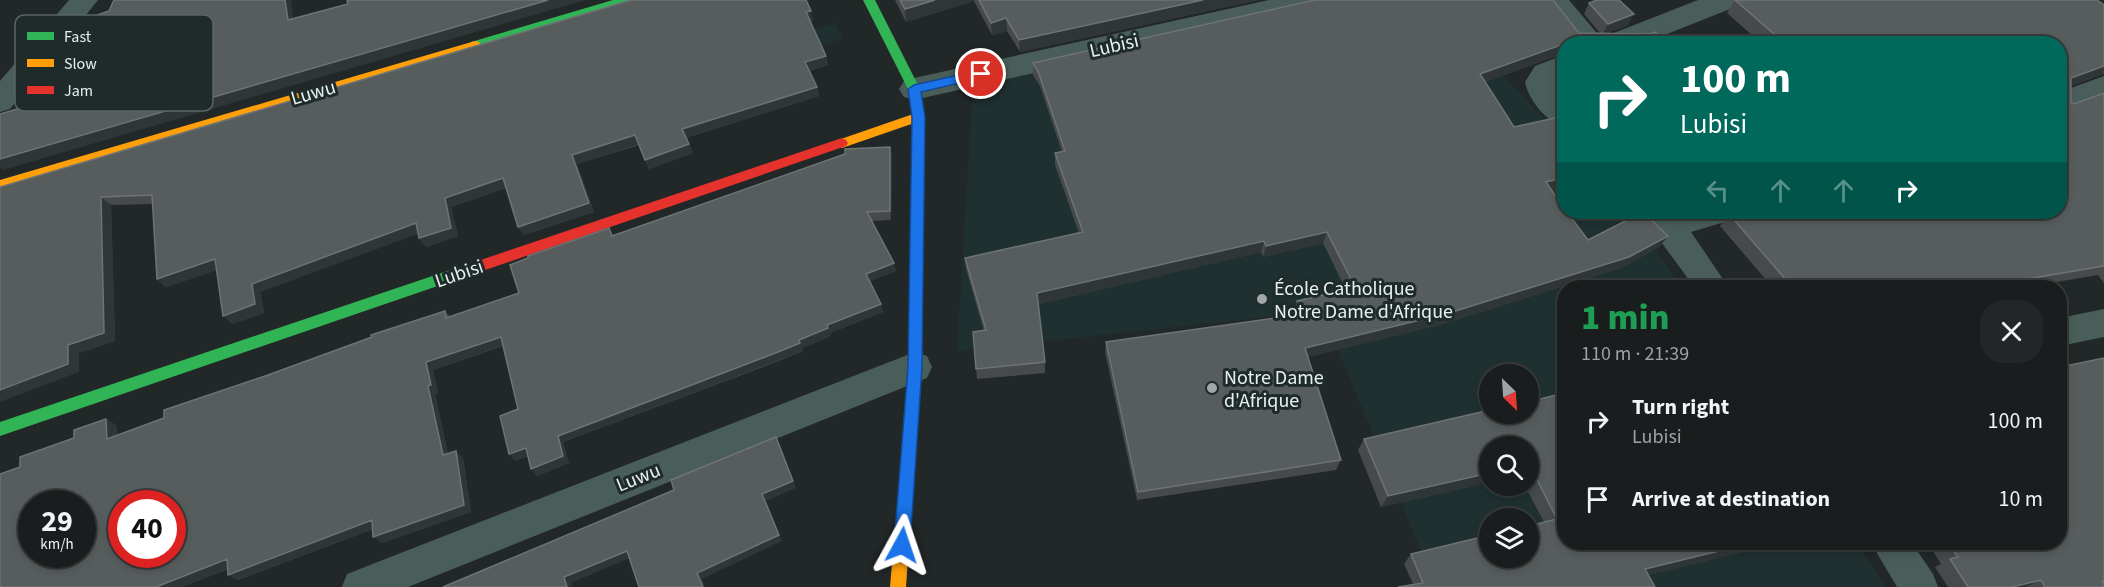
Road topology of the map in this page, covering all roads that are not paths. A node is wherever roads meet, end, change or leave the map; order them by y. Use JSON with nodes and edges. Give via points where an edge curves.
{"nodes":[{"id":1,"x":84,"y":0,"type":"edge"},
{"id":2,"x":626,"y":0,"type":"edge"},
{"id":3,"x":869,"y":0,"type":"edge"},
{"id":4,"x":1313,"y":0,"type":"edge"},
{"id":5,"x":1554,"y":0,"type":"edge"},
{"id":6,"x":1725,"y":0,"type":"edge"},
{"id":7,"x":72,"y":15,"type":"edge"},
{"id":8,"x":1583,"y":36,"type":"edge"},
{"id":9,"x":1633,"y":36,"type":"edge"},
{"id":10,"x":1557,"y":68,"type":"edge"},
{"id":11,"x":15,"y":83,"type":"edge"},
{"id":12,"x":2104,"y":87,"type":"edge"},
{"id":13,"x":914,"y":89,"type":"junction"},
{"id":14,"x":2067,"y":100,"type":"edge"},
{"id":15,"x":0,"y":101,"type":"edge"},
{"id":16,"x":1557,"y":108,"type":"edge"},
{"id":17,"x":919,"y":117,"type":"junction"},
{"id":18,"x":0,"y":185,"type":"edge"},
{"id":19,"x":1662,"y":219,"type":"edge"},
{"id":20,"x":1707,"y":280,"type":"edge"},
{"id":21,"x":2104,"y":323,"type":"edge"},
{"id":22,"x":2067,"y":331,"type":"edge"},
{"id":23,"x":915,"y":367,"type":"junction"},
{"id":24,"x":0,"y":429,"type":"edge"},
{"id":25,"x":1895,"y":550,"type":"edge"},
{"id":26,"x":361,"y":587,"type":"edge"},
{"id":27,"x":898,"y":587,"type":"edge"},
{"id":28,"x":1919,"y":587,"type":"edge"}],
"edges":[{"from":1,"to":7,"type":"street"},
{"from":2,"to":18,"type":"street","name":"Luwu"},
{"from":3,"to":13,"type":"street"},
{"from":4,"to":13,"type":"street","name":"Lubisi"},
{"from":5,"to":8,"type":"street"},
{"from":6,"to":9,"type":"street"},
{"from":10,"to":16,"type":"street","via":[[1545,74],[1540,82],[1542,92]]},
{"from":11,"to":15,"type":"street"},
{"from":12,"to":14,"type":"street"},
{"from":13,"to":17,"type":"street"},
{"from":17,"to":23,"type":"street"},
{"from":17,"to":24,"type":"street","name":"Lubisi"},
{"from":19,"to":20,"type":"street"},
{"from":21,"to":22,"type":"street"},
{"from":23,"to":26,"type":"street","name":"Luwu"},
{"from":23,"to":27,"type":"street"},
{"from":25,"to":28,"type":"street"}]}
